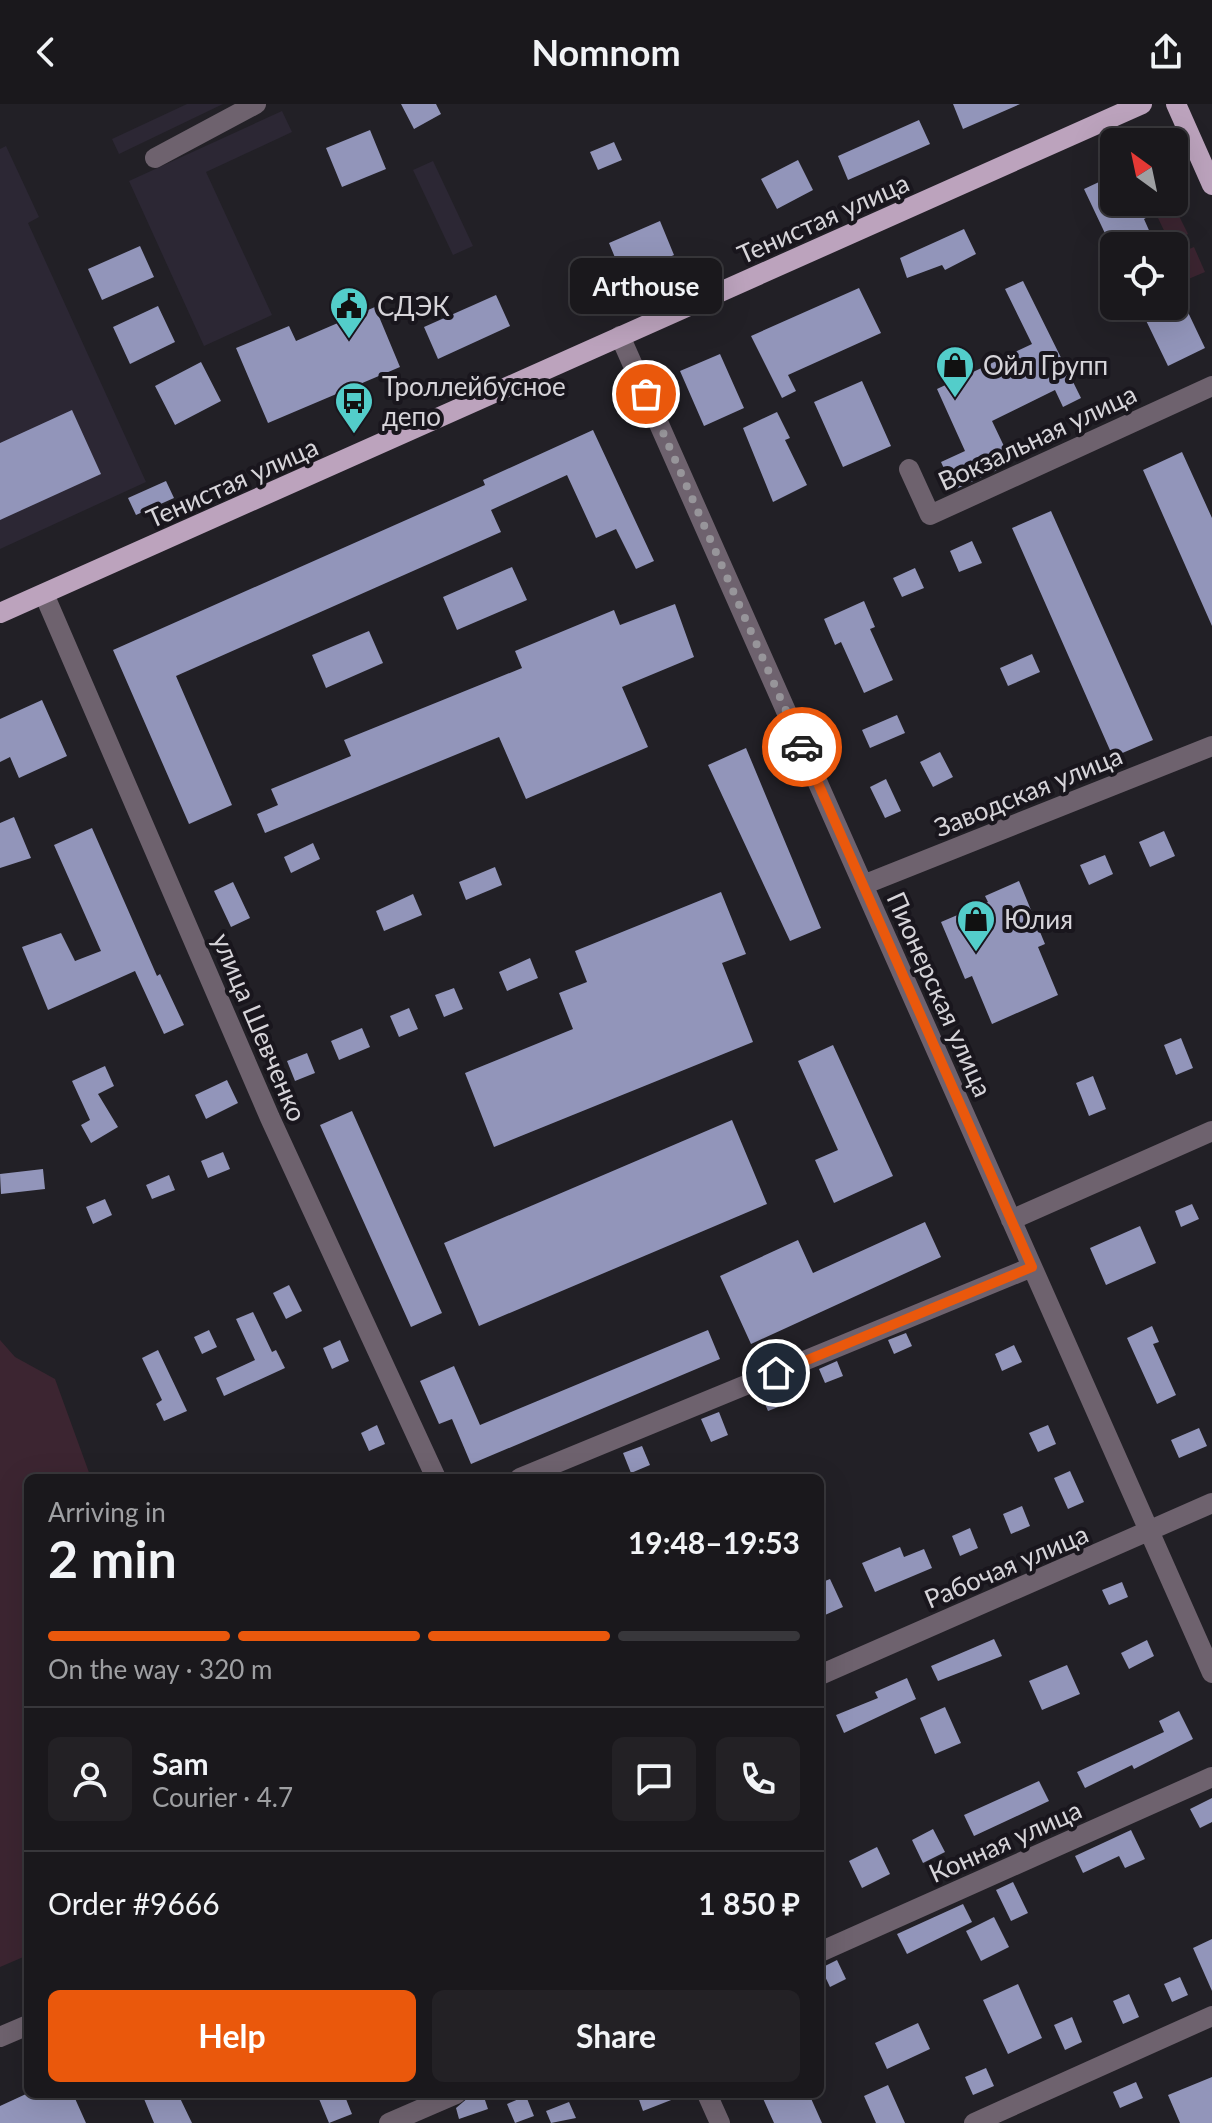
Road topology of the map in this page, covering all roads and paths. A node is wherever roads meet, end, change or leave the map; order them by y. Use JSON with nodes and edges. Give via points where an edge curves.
{"nodes":[{"id":1,"x":256,"y":104,"type":"edge"},
{"id":2,"x":1142,"y":104,"type":"edge"},
{"id":3,"x":1176,"y":104,"type":"edge"},
{"id":4,"x":155,"y":158,"type":"dead end"},
{"id":5,"x":1212,"y":185,"type":"edge"},
{"id":6,"x":620,"y":336,"type":"junction"},
{"id":7,"x":1212,"y":386,"type":"edge"},
{"id":8,"x":909,"y":469,"type":"dead end"},
{"id":9,"x":44,"y":594,"type":"junction"},
{"id":10,"x":0,"y":613,"type":"edge"},
{"id":11,"x":1212,"y":746,"type":"edge"},
{"id":12,"x":863,"y":885,"type":"junction"},
{"id":13,"x":1212,"y":1131,"type":"edge"},
{"id":14,"x":1011,"y":1220,"type":"junction"},
{"id":15,"x":1032,"y":1267,"type":"junction"},
{"id":16,"x":434,"y":1474,"type":"edge"},
{"id":17,"x":530,"y":1474,"type":"edge"},
{"id":18,"x":1212,"y":1503,"type":"edge"},
{"id":19,"x":1150,"y":1532,"type":"junction"},
{"id":20,"x":824,"y":1673,"type":"edge"},
{"id":21,"x":1212,"y":1673,"type":"edge"},
{"id":22,"x":1212,"y":1777,"type":"edge"},
{"id":23,"x":824,"y":1950,"type":"edge"},
{"id":24,"x":1212,"y":2016,"type":"edge"},
{"id":25,"x":24,"y":2027,"type":"edge"},
{"id":26,"x":0,"y":2037,"type":"edge"},
{"id":27,"x":447,"y":2098,"type":"edge"},
{"id":28,"x":709,"y":2098,"type":"edge"},
{"id":29,"x":389,"y":2123,"type":"edge"},
{"id":30,"x":720,"y":2123,"type":"edge"},
{"id":31,"x":974,"y":2123,"type":"edge"}],
"edges":[{"from":1,"to":4,"type":"street"},
{"from":2,"to":6,"type":"main road","name":"Тенистая улица"},
{"from":3,"to":5,"type":"main road"},
{"from":6,"to":9,"type":"main road","name":"Тенистая улица"},
{"from":6,"to":12,"type":"street","name":"Пионерская улица"},
{"from":7,"to":8,"type":"street","name":"Вокзальная улица","via":[[930,515]]},
{"from":9,"to":10,"type":"main road","name":"Тенистая улица"},
{"from":9,"to":16,"type":"street","name":"улица Шевченко","via":[[270,1118]]},
{"from":11,"to":12,"type":"street","name":"Заводская улица"},
{"from":12,"to":14,"type":"street","name":"Пионерская улица"},
{"from":13,"to":14,"type":"street"},
{"from":14,"to":15,"type":"street","name":"Пионерская улица"},
{"from":15,"to":17,"type":"street"},
{"from":15,"to":19,"type":"street","name":"Пионерская улица"},
{"from":18,"to":19,"type":"street","name":"Рабочая улица"},
{"from":19,"to":20,"type":"street","name":"Рабочая улица"},
{"from":19,"to":21,"type":"street","name":"Пионерская улица"},
{"from":22,"to":23,"type":"street","name":"Конная улица"},
{"from":24,"to":31,"type":"street"},
{"from":25,"to":26,"type":"street"},
{"from":27,"to":29,"type":"street"},
{"from":28,"to":30,"type":"street"}]}
